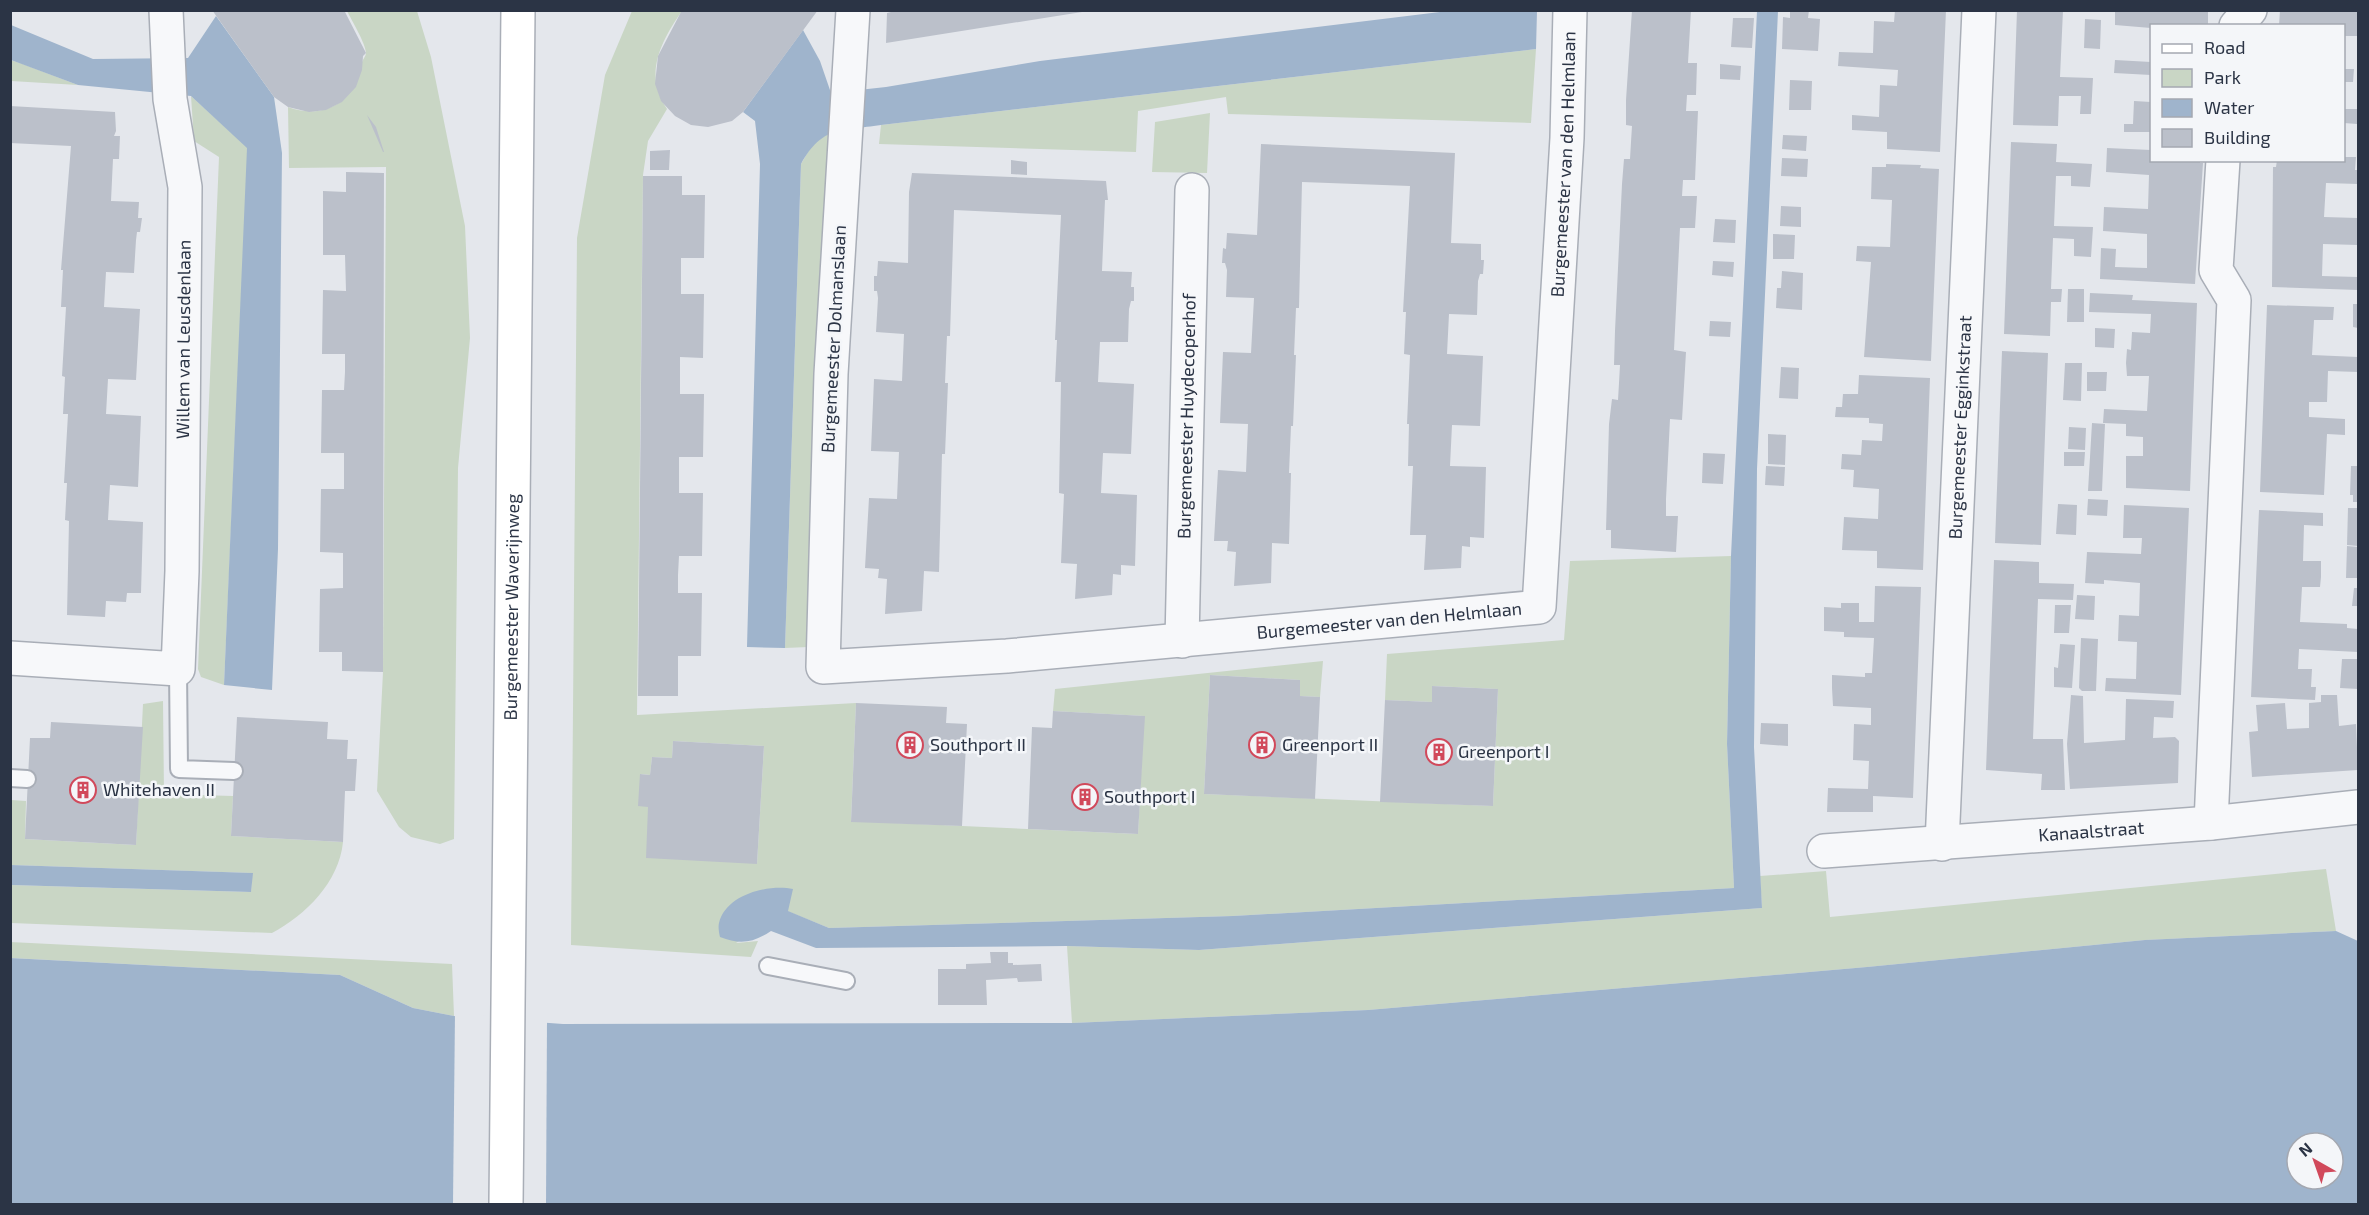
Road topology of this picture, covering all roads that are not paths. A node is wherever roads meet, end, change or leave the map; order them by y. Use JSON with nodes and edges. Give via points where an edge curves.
{"nodes":[{"id":1,"x":166,"y":10,"type":"edge"},
{"id":2,"x":518,"y":10,"type":"edge"},
{"id":3,"x":853,"y":10,"type":"edge"},
{"id":4,"x":1570,"y":10,"type":"edge"},
{"id":5,"x":1979,"y":10,"type":"edge"},
{"id":6,"x":2250,"y":10,"type":"edge"},
{"id":7,"x":2238,"y":24,"type":"edge"},
{"id":8,"x":2223,"y":162,"type":"edge"},
{"id":9,"x":1192,"y":190,"type":"dead end"},
{"id":10,"x":1182,"y":642,"type":"junction"},
{"id":11,"x":10,"y":658,"type":"edge"},
{"id":12,"x":823,"y":667,"type":"joint"},
{"id":13,"x":178,"y":669,"type":"junction"},
{"id":14,"x":234,"y":771,"type":"dead end"},
{"id":15,"x":2358,"y":807,"type":"edge"},
{"id":16,"x":2211,"y":823,"type":"junction"},
{"id":17,"x":1942,"y":844,"type":"junction"},
{"id":18,"x":1824,"y":851,"type":"dead end"},
{"id":19,"x":768,"y":966,"type":"dead end"},
{"id":20,"x":846,"y":981,"type":"dead end"},
{"id":21,"x":506,"y":1204,"type":"edge"}],
"edges":[{"from":1,"to":13,"type":"street","name":"Willem van Leusdenlaan","via":[[170,99],[185,187]]},
{"from":2,"to":21,"type":"main road","name":"Burgemeester Waverijnweg"},
{"from":3,"to":12,"type":"street","name":"Burgemeester Dolmanslaan","via":[[831,375]]},
{"from":4,"to":10,"type":"street","name":"Burgemeester van den Helmlaan","via":[[1567,138],[1539,608]]},
{"from":5,"to":17,"type":"street","name":"Burgemeester Egginkstraat"},
{"from":6,"to":7,"type":"street"},
{"from":8,"to":16,"type":"street","via":[[2216,270],[2234,300]]},
{"from":9,"to":10,"type":"street","name":"Burgemeester Huydecoperhof"},
{"from":10,"to":12,"type":"street","name":"Burgemeester van den Helmlaan"},
{"from":11,"to":13,"type":"street"},
{"from":13,"to":14,"type":"lane","via":[[178,769]]},
{"from":15,"to":16,"type":"street","name":"Kanaalstraat"},
{"from":16,"to":17,"type":"street","name":"Kanaalstraat"},
{"from":17,"to":18,"type":"street","name":"Kanaalstraat"},
{"from":19,"to":20,"type":"lane"}]}
